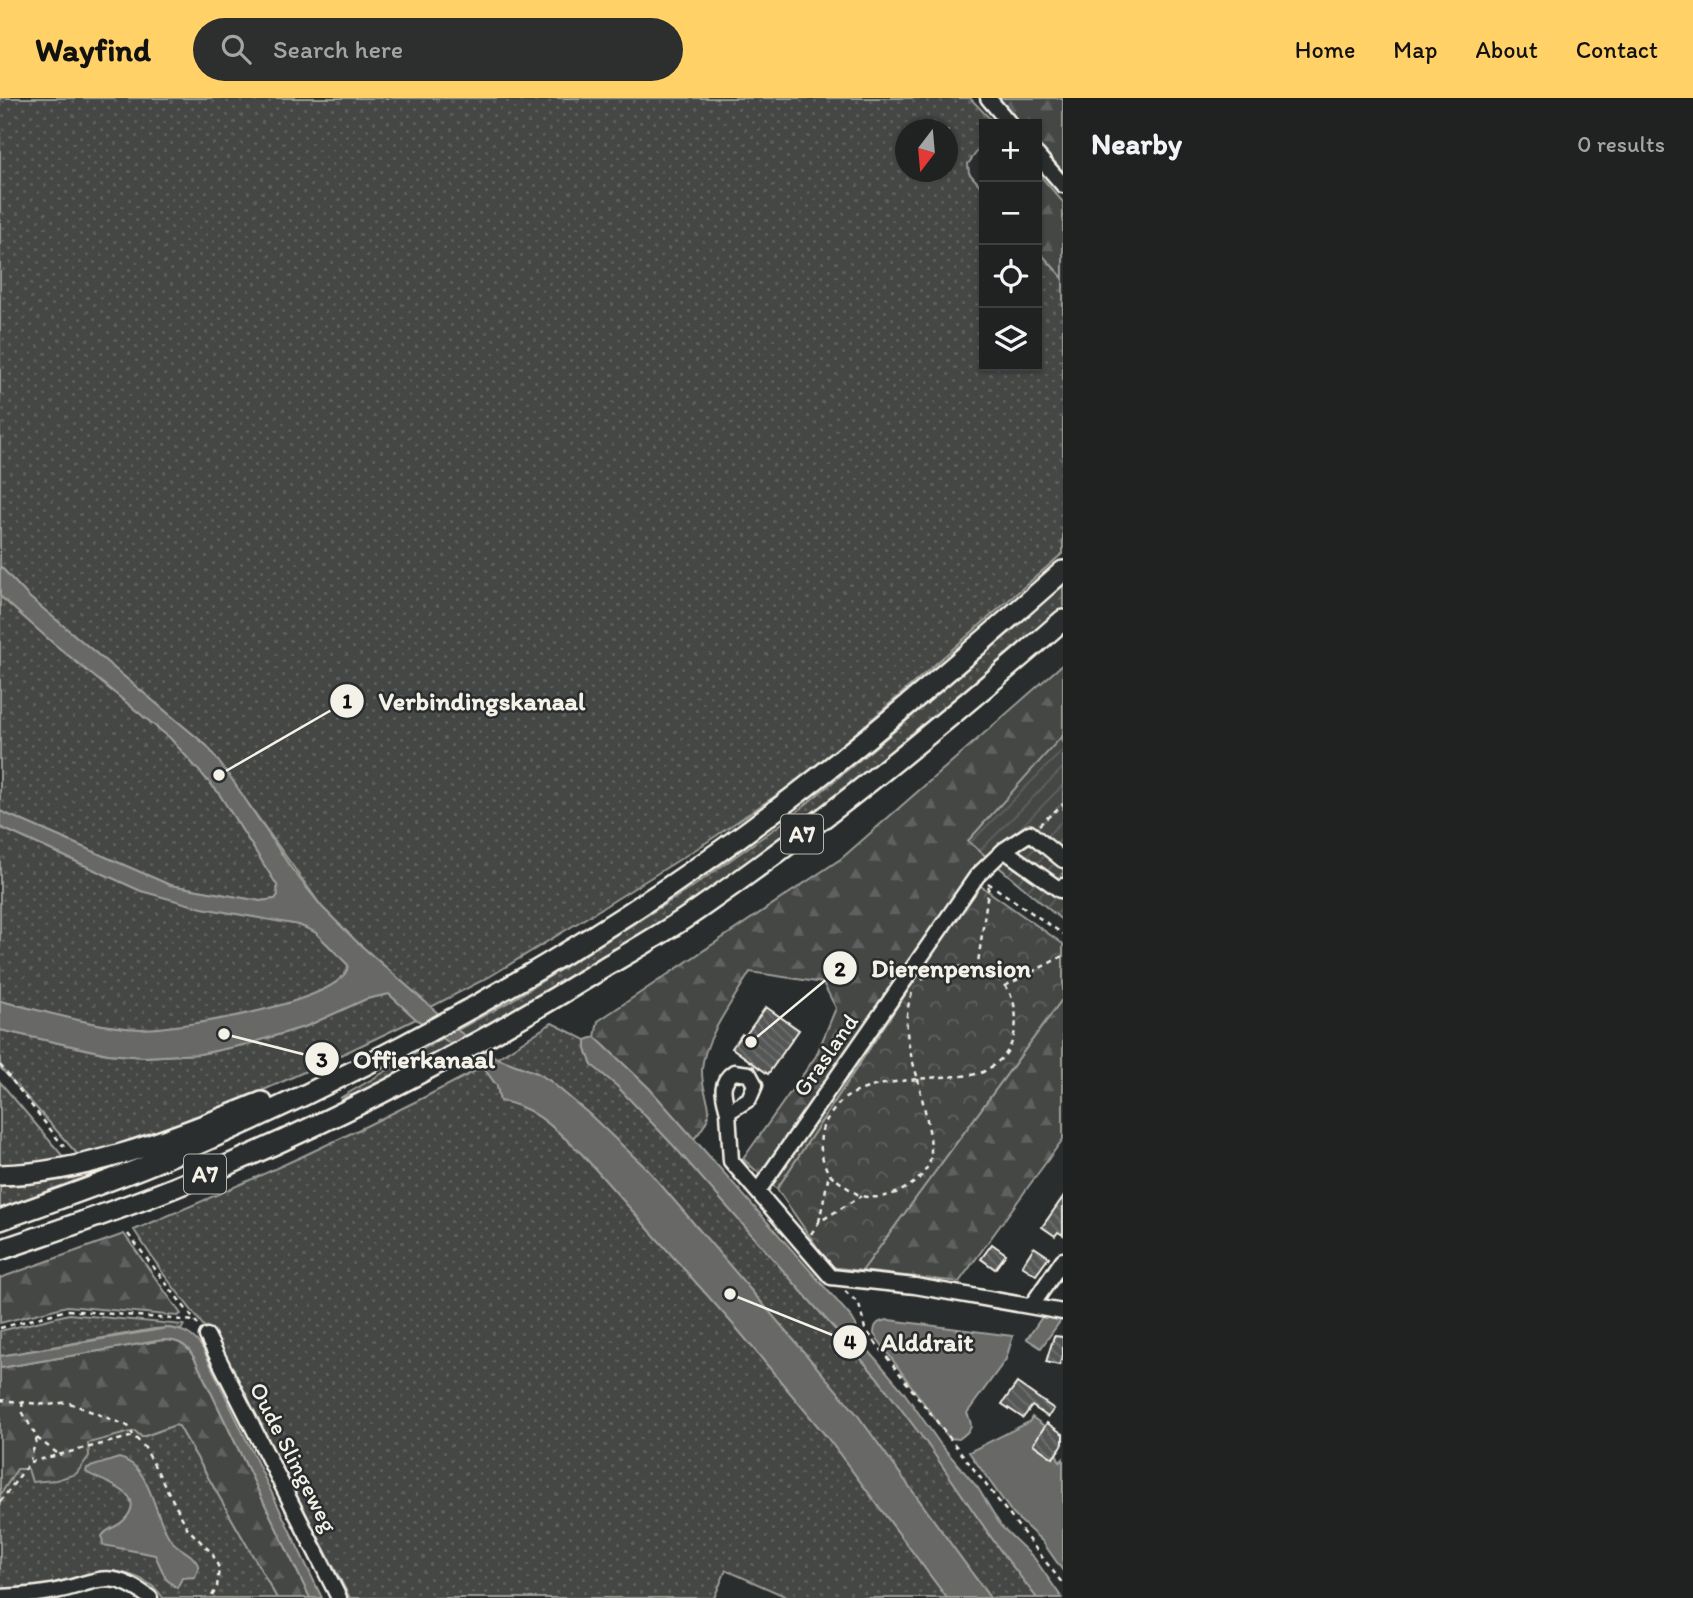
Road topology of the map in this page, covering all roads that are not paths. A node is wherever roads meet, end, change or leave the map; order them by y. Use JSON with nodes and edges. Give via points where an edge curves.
{"nodes":[{"id":1,"x":988,"y":98,"type":"edge"},
{"id":2,"x":1006,"y":119,"type":"edge"},
{"id":3,"x":1042,"y":161,"type":"edge"},
{"id":4,"x":1063,"y":185,"type":"edge"},
{"id":5,"x":1063,"y":570,"type":"edge"},
{"id":6,"x":1063,"y":620,"type":"edge"},
{"id":7,"x":1004,"y":850,"type":"junction"},
{"id":8,"x":1063,"y":860,"type":"edge"},
{"id":9,"x":1063,"y":886,"type":"edge"},
{"id":10,"x":378,"y":1059,"type":"junction"},
{"id":11,"x":728,"y":1112,"type":"dead end"},
{"id":12,"x":0,"y":1175,"type":"edge"},
{"id":13,"x":758,"y":1191,"type":"junction"},
{"id":14,"x":0,"y":1220,"type":"edge"},
{"id":15,"x":0,"y":1250,"type":"edge"},
{"id":16,"x":1063,"y":1260,"type":"edge"},
{"id":17,"x":1034,"y":1306,"type":"junction"},
{"id":18,"x":1063,"y":1312,"type":"edge"},
{"id":19,"x":207,"y":1336,"type":"dead end"},
{"id":20,"x":0,"y":1597,"type":"edge"},
{"id":21,"x":150,"y":1598,"type":"edge"},
{"id":22,"x":340,"y":1598,"type":"edge"}],
"edges":[{"from":1,"to":2,"type":"street"},
{"from":3,"to":4,"type":"street"},
{"from":5,"to":10,"type":"highway","number":"A7","via":[[872,735],[737,839],[598,933]]},
{"from":6,"to":15,"type":"highway","number":"A7","via":[[827,816],[704,906],[521,1020],[403,1083],[182,1185]]},
{"from":7,"to":8,"type":"street","name":"Grasland","via":[[1030,833]]},
{"from":7,"to":9,"type":"street","via":[[1060,890]]},
{"from":7,"to":13,"type":"street","name":"Grasland"},
{"from":10,"to":12,"type":"highway","number":"A7","via":[[117,1154],[64,1168]]},
{"from":10,"to":14,"type":"highway","number":"A7","via":[[163,1160]]},
{"from":11,"to":13,"type":"street","via":[[732,1161]]},
{"from":13,"to":17,"type":"street","via":[[831,1278],[915,1286]]},
{"from":16,"to":17,"type":"street"},
{"from":17,"to":18,"type":"street"},
{"from":19,"to":22,"type":"street","name":"Oude Slingeweg"},
{"from":20,"to":21,"type":"street","via":[[111,1579],[136,1587]]}]}
